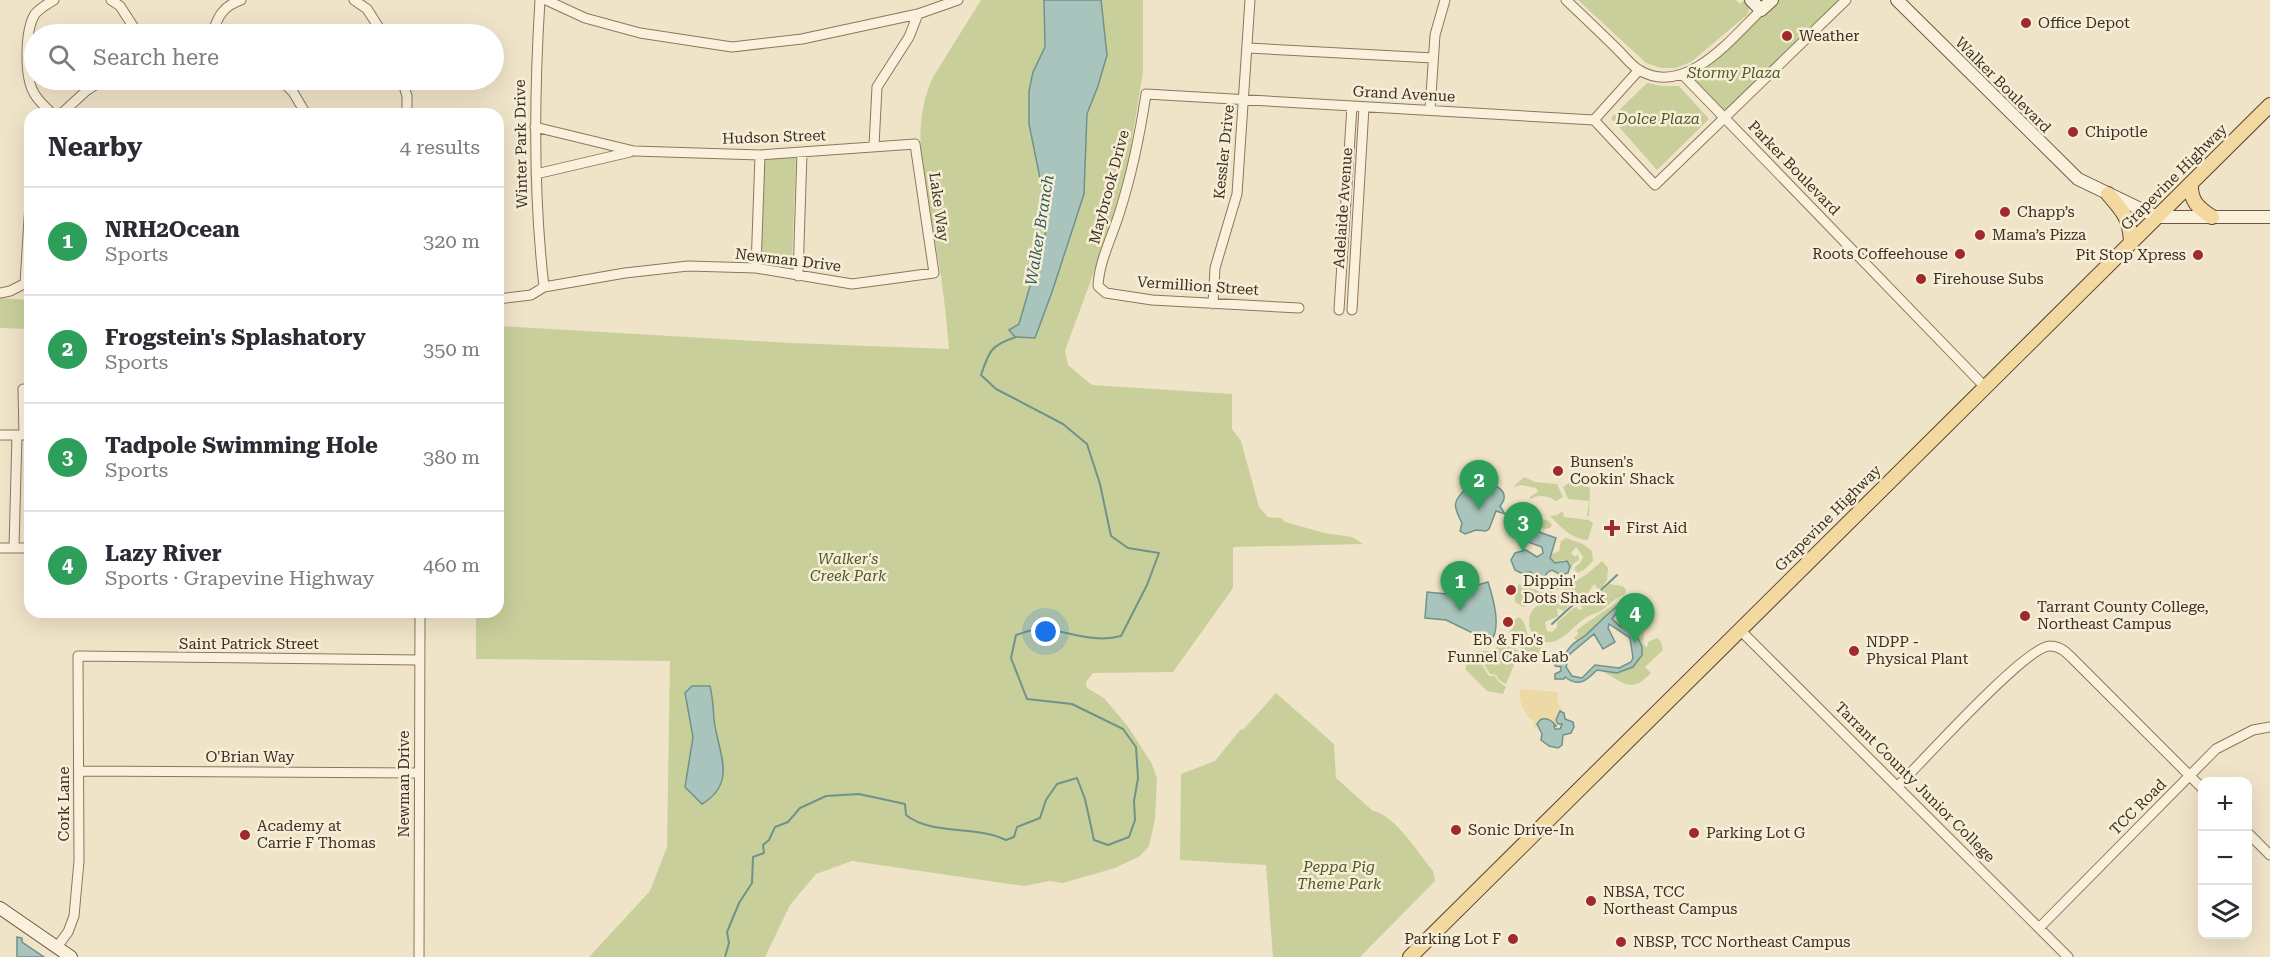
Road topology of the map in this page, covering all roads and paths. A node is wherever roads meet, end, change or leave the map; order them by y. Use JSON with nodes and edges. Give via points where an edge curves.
{"nodes":[{"id":1,"x":54,"y":0,"type":"edge"},
{"id":2,"x":111,"y":0,"type":"edge"},
{"id":3,"x":241,"y":0,"type":"edge"},
{"id":4,"x":354,"y":0,"type":"edge"},
{"id":5,"x":540,"y":0,"type":"edge"},
{"id":6,"x":546,"y":0,"type":"edge"},
{"id":7,"x":958,"y":0,"type":"edge"},
{"id":8,"x":1250,"y":0,"type":"edge"},
{"id":9,"x":1445,"y":0,"type":"edge"},
{"id":10,"x":1566,"y":0,"type":"edge"},
{"id":11,"x":1751,"y":0,"type":"edge"},
{"id":12,"x":1772,"y":0,"type":"edge"},
{"id":13,"x":1846,"y":0,"type":"edge"},
{"id":14,"x":1897,"y":0,"type":"edge"},
{"id":15,"x":1761,"y":10,"type":"junction"},
{"id":16,"x":918,"y":14,"type":"junction"},
{"id":17,"x":31,"y":24,"type":"edge"},
{"id":18,"x":132,"y":24,"type":"edge"},
{"id":19,"x":215,"y":24,"type":"edge"},
{"id":20,"x":377,"y":24,"type":"edge"},
{"id":21,"x":1248,"y":48,"type":"junction"},
{"id":22,"x":1433,"y":58,"type":"junction"},
{"id":23,"x":1639,"y":70,"type":"junction"},
{"id":24,"x":1683,"y":75,"type":"junction"},
{"id":25,"x":32,"y":90,"type":"edge"},
{"id":26,"x":88,"y":90,"type":"edge"},
{"id":27,"x":291,"y":90,"type":"edge"},
{"id":28,"x":405,"y":90,"type":"edge"},
{"id":29,"x":1146,"y":94,"type":"joint"},
{"id":30,"x":1245,"y":100,"type":"junction"},
{"id":31,"x":2270,"y":105,"type":"edge"},
{"id":32,"x":1353,"y":106,"type":"junction"},
{"id":33,"x":1364,"y":106,"type":"junction"},
{"id":34,"x":47,"y":108,"type":"edge"},
{"id":35,"x":68,"y":108,"type":"edge"},
{"id":36,"x":302,"y":108,"type":"edge"},
{"id":37,"x":407,"y":108,"type":"edge"},
{"id":38,"x":1430,"y":110,"type":"junction"},
{"id":39,"x":1724,"y":118,"type":"junction"},
{"id":40,"x":1594,"y":120,"type":"junction"},
{"id":41,"x":534,"y":127,"type":"junction"},
{"id":42,"x":915,"y":144,"type":"joint"},
{"id":43,"x":874,"y":146,"type":"junction"},
{"id":44,"x":634,"y":150,"type":"junction"},
{"id":45,"x":802,"y":153,"type":"junction"},
{"id":46,"x":760,"y":155,"type":"junction"},
{"id":47,"x":536,"y":174,"type":"junction"},
{"id":48,"x":2191,"y":183,"type":"junction"},
{"id":49,"x":2108,"y":194,"type":"junction"},
{"id":50,"x":2157,"y":217,"type":"junction"},
{"id":51,"x":2212,"y":217,"type":"junction"},
{"id":52,"x":2270,"y":217,"type":"edge"},
{"id":53,"x":2131,"y":242,"type":"junction"},
{"id":54,"x":756,"y":268,"type":"junction"},
{"id":55,"x":934,"y":273,"type":"joint"},
{"id":56,"x":798,"y":276,"type":"junction"},
{"id":57,"x":24,"y":284,"type":"edge"},
{"id":58,"x":1098,"y":286,"type":"joint"},
{"id":59,"x":544,"y":287,"type":"junction"},
{"id":60,"x":0,"y":292,"type":"edge"},
{"id":61,"x":504,"y":298,"type":"edge"},
{"id":62,"x":1213,"y":304,"type":"junction"},
{"id":63,"x":1299,"y":308,"type":"dead end"},
{"id":64,"x":1339,"y":310,"type":"dead end"},
{"id":65,"x":1352,"y":310,"type":"dead end"},
{"id":66,"x":1984,"y":387,"type":"junction"},
{"id":67,"x":23,"y":389,"type":"dead end"},
{"id":68,"x":0,"y":435,"type":"edge"},
{"id":69,"x":24,"y":435,"type":"edge"},
{"id":70,"x":0,"y":548,"type":"edge"},
{"id":71,"x":14,"y":548,"type":"junction"},
{"id":72,"x":24,"y":548,"type":"edge"},
{"id":73,"x":420,"y":618,"type":"edge"},
{"id":74,"x":1739,"y":629,"type":"junction"},
{"id":75,"x":78,"y":656,"type":"joint"},
{"id":76,"x":419,"y":660,"type":"junction"},
{"id":77,"x":2270,"y":727,"type":"edge"},
{"id":78,"x":80,"y":771,"type":"junction"},
{"id":79,"x":419,"y":773,"type":"junction"},
{"id":80,"x":2190,"y":776,"type":"junction"},
{"id":81,"x":2198,"y":784,"type":"edge"},
{"id":82,"x":1898,"y":786,"type":"junction"},
{"id":83,"x":2252,"y":838,"type":"edge"},
{"id":84,"x":2270,"y":855,"type":"edge"},
{"id":85,"x":0,"y":908,"type":"edge"},
{"id":86,"x":2039,"y":928,"type":"junction"},
{"id":87,"x":57,"y":947,"type":"junction"},
{"id":88,"x":71,"y":957,"type":"edge"},
{"id":89,"x":419,"y":957,"type":"edge"},
{"id":90,"x":1410,"y":957,"type":"edge"},
{"id":91,"x":2068,"y":957,"type":"edge"}],
"edges":[{"from":1,"to":17,"type":"street","via":[[40,9]]},
{"from":2,"to":18,"type":"street"},
{"from":3,"to":19,"type":"street","via":[[224,9]]},
{"from":4,"to":20,"type":"street","via":[[367,9]]},
{"from":5,"to":41,"type":"street","name":"Winter Park Drive"},
{"from":6,"to":16,"type":"street","via":[[585,18],[640,33],[732,47],[802,39]]},
{"from":7,"to":16,"type":"street"},
{"from":8,"to":21,"type":"street","name":"Kessler Drive"},
{"from":9,"to":22,"type":"street","via":[[1438,18]]},
{"from":10,"to":23,"type":"street"},
{"from":11,"to":15,"type":"street"},
{"from":12,"to":15,"type":"street"},
{"from":13,"to":39,"type":"street"},
{"from":14,"to":49,"type":"street","name":"Walker Boulevard","via":[[2073,176]]},
{"from":15,"to":24,"type":"street","via":[[1712,57]]},
{"from":16,"to":43,"type":"street","via":[[909,37],[877,87]]},
{"from":21,"to":22,"type":"street"},
{"from":21,"to":30,"type":"street","name":"Kessler Drive"},
{"from":22,"to":38,"type":"street"},
{"from":23,"to":24,"type":"street","via":[[1658,76]]},
{"from":23,"to":40,"type":"street"},
{"from":24,"to":39,"type":"street","name":"Parker Boulevard"},
{"from":25,"to":34,"type":"street"},
{"from":26,"to":35,"type":"street"},
{"from":27,"to":36,"type":"street"},
{"from":28,"to":37,"type":"street"},
{"from":29,"to":30,"type":"street","name":"Grand Avenue"},
{"from":29,"to":58,"type":"street","name":"Maybrook Drive","via":[[1139,142]]},
{"from":30,"to":32,"type":"street","name":"Grand Avenue"},
{"from":30,"to":62,"type":"street","name":"Kessler Drive","via":[[1237,194],[1215,268]]},
{"from":31,"to":48,"type":"main road","name":"Grapevine Highway"},
{"from":32,"to":33,"type":"street","name":"Grand Avenue"},
{"from":32,"to":64,"type":"street","name":"Adelaide Avenue"},
{"from":33,"to":38,"type":"street","name":"Grand Avenue"},
{"from":33,"to":65,"type":"street","name":"Adelaide Avenue"},
{"from":38,"to":40,"type":"street","name":"Grand Avenue"},
{"from":39,"to":40,"type":"street","via":[[1655,185]]},
{"from":39,"to":66,"type":"street","name":"Parker Boulevard"},
{"from":41,"to":44,"type":"street","name":"Hudson Street"},
{"from":41,"to":47,"type":"street","name":"Winter Park Drive"},
{"from":42,"to":43,"type":"street","name":"Hudson Street"},
{"from":42,"to":55,"type":"street","name":"Lake Way"},
{"from":43,"to":45,"type":"street","name":"Hudson Street"},
{"from":44,"to":46,"type":"street","name":"Hudson Street"},
{"from":44,"to":47,"type":"street","name":"Hudson Street"},
{"from":45,"to":46,"type":"street","name":"Hudson Street"},
{"from":45,"to":56,"type":"street"},
{"from":46,"to":54,"type":"street"},
{"from":47,"to":59,"type":"street","name":"Winter Park Drive"},
{"from":48,"to":50,"type":"main road","name":"Grapevine Highway"},
{"from":48,"to":51,"type":"main road","via":[[2196,206]]},
{"from":49,"to":50,"type":"street","name":"Walker Boulevard"},
{"from":49,"to":53,"type":"main road","via":[[2123,211],[2130,226]]},
{"from":50,"to":51,"type":"street"},
{"from":50,"to":53,"type":"main road","name":"Grapevine Highway"},
{"from":51,"to":52,"type":"street"},
{"from":53,"to":66,"type":"main road","name":"Grapevine Highway"},
{"from":54,"to":56,"type":"street","name":"Newman Drive"},
{"from":54,"to":59,"type":"street","name":"Newman Drive","via":[[688,266]]},
{"from":55,"to":56,"type":"street","name":"Newman Drive","via":[[852,284]]},
{"from":57,"to":60,"type":"street"},
{"from":58,"to":62,"type":"street","name":"Vermillion Street","via":[[1106,293]]},
{"from":59,"to":61,"type":"street","name":"Newman Drive","via":[[531,295]]},
{"from":62,"to":63,"type":"street","name":"Vermillion Street"},
{"from":66,"to":74,"type":"main road","name":"Grapevine Highway"},
{"from":67,"to":69,"type":"street"},
{"from":68,"to":69,"type":"street"},
{"from":69,"to":71,"type":"street"},
{"from":70,"to":71,"type":"street"},
{"from":71,"to":72,"type":"street"},
{"from":73,"to":76,"type":"street","name":"Newman Drive"},
{"from":74,"to":82,"type":"street","name":"Tarrant County Junior College"},
{"from":74,"to":90,"type":"main road","name":"Grapevine Highway"},
{"from":75,"to":76,"type":"street","name":"Saint Patrick Street"},
{"from":75,"to":78,"type":"street","name":"Cork Lane"},
{"from":76,"to":79,"type":"street","name":"Newman Drive"},
{"from":77,"to":80,"type":"street","name":"TCC Road","via":[[2225,743]]},
{"from":78,"to":79,"type":"street","name":"O'Brian Way"},
{"from":78,"to":87,"type":"street","name":"Cork Lane","via":[[74,916]]},
{"from":79,"to":89,"type":"street","name":"Newman Drive"},
{"from":80,"to":81,"type":"street"},
{"from":80,"to":82,"type":"street","via":[[2073,659],[2062,649],[2048,645],[2034,651],[2005,677]]},
{"from":80,"to":86,"type":"street","name":"TCC Road"},
{"from":82,"to":86,"type":"street","name":"Tarrant County Junior College"},
{"from":83,"to":84,"type":"street"},
{"from":85,"to":87,"type":"street"},
{"from":86,"to":91,"type":"street","name":"Tarrant County Junior College"},
{"from":87,"to":88,"type":"street"}]}
